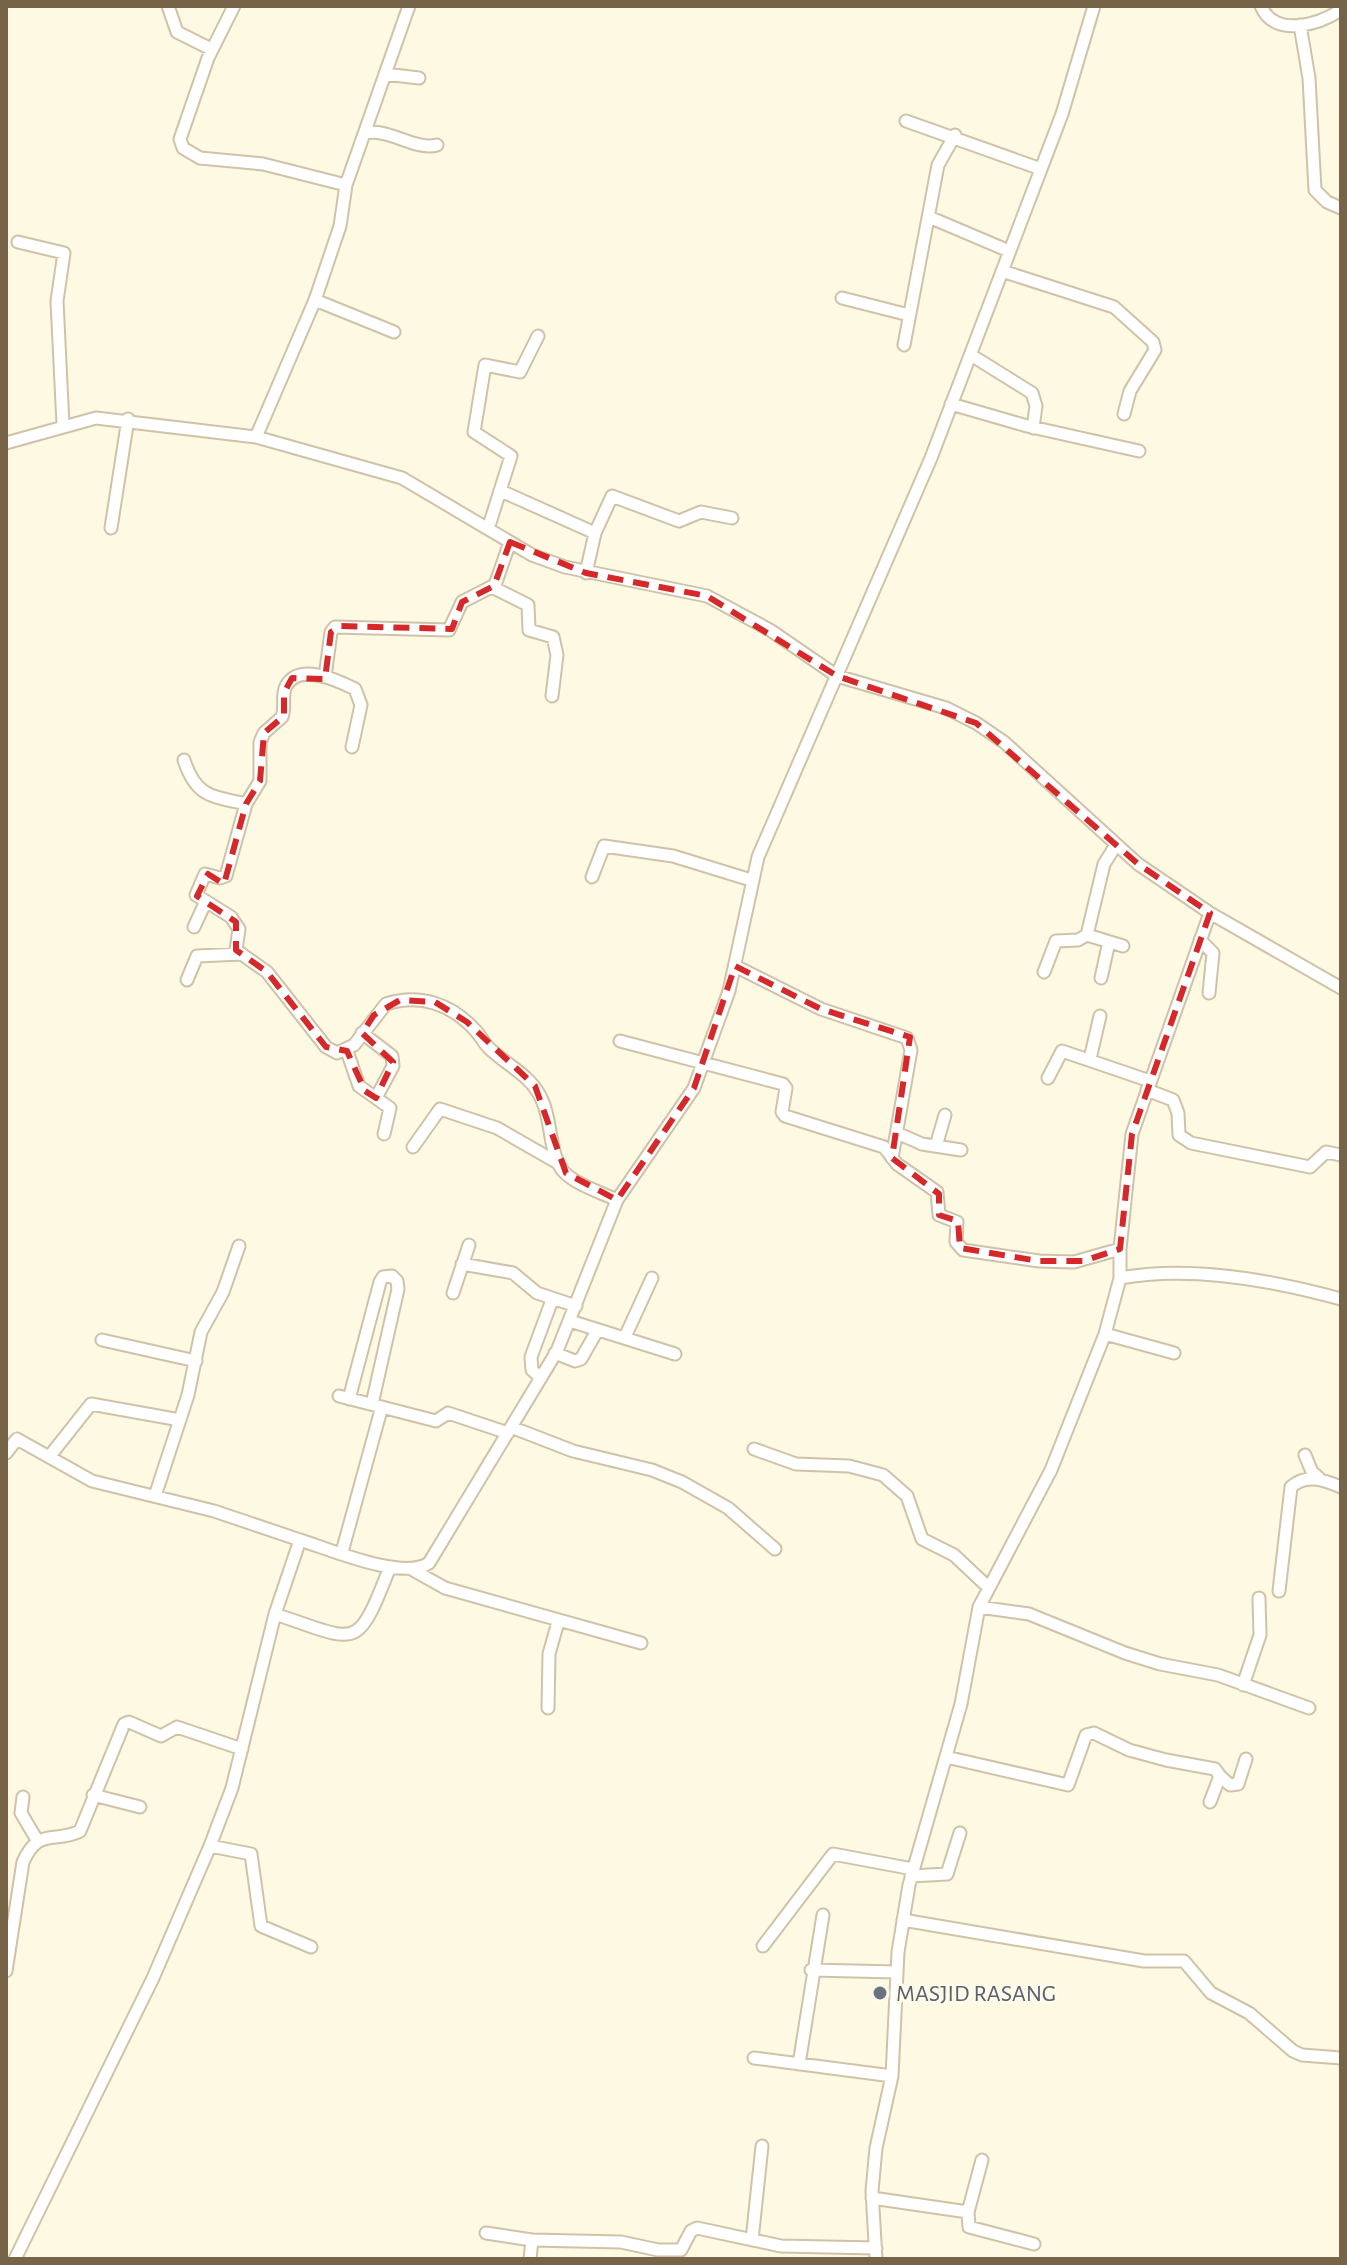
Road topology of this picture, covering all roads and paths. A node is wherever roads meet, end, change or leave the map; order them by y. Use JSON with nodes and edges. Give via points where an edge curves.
{"nodes":[{"id":1,"x":168,"y":6,"type":"edge"},
{"id":2,"x":234,"y":6,"type":"edge"},
{"id":3,"x":409,"y":6,"type":"edge"},
{"id":4,"x":1094,"y":6,"type":"edge"},
{"id":5,"x":1261,"y":6,"type":"edge"},
{"id":6,"x":1341,"y":10,"type":"edge"},
{"id":7,"x":1300,"y":25,"type":"junction"},
{"id":8,"x":211,"y":49,"type":"junction"},
{"id":9,"x":385,"y":74,"type":"junction"},
{"id":10,"x":419,"y":78,"type":"dead end"},
{"id":11,"x":906,"y":121,"type":"dead end"},
{"id":12,"x":365,"y":133,"type":"junction"},
{"id":13,"x":955,"y":135,"type":"junction"},
{"id":14,"x":437,"y":145,"type":"dead end"},
{"id":15,"x":1041,"y":169,"type":"junction"},
{"id":16,"x":346,"y":185,"type":"junction"},
{"id":17,"x":1341,"y":208,"type":"edge"},
{"id":18,"x":929,"y":217,"type":"junction"},
{"id":19,"x":18,"y":242,"type":"dead end"},
{"id":20,"x":1009,"y":251,"type":"junction"},
{"id":21,"x":1002,"y":271,"type":"junction"},
{"id":22,"x":842,"y":298,"type":"dead end"},
{"id":23,"x":315,"y":300,"type":"junction"},
{"id":24,"x":909,"y":315,"type":"junction"},
{"id":25,"x":394,"y":332,"type":"dead end"},
{"id":26,"x":538,"y":336,"type":"dead end"},
{"id":27,"x":904,"y":345,"type":"dead end"},
{"id":28,"x":971,"y":355,"type":"junction"},
{"id":29,"x":951,"y":404,"type":"junction"},
{"id":30,"x":1124,"y":414,"type":"dead end"},
{"id":31,"x":128,"y":419,"type":"junction"},
{"id":32,"x":63,"y":425,"type":"junction"},
{"id":33,"x":1033,"y":428,"type":"junction"},
{"id":34,"x":256,"y":437,"type":"junction"},
{"id":35,"x":6,"y":443,"type":"edge"},
{"id":36,"x":1139,"y":451,"type":"dead end"},
{"id":37,"x":501,"y":491,"type":"junction"},
{"id":38,"x":732,"y":518,"type":"dead end"},
{"id":39,"x":489,"y":526,"type":"junction"},
{"id":40,"x":111,"y":528,"type":"dead end"},
{"id":41,"x":595,"y":533,"type":"junction"},
{"id":42,"x":510,"y":542,"type":"junction"},
{"id":43,"x":586,"y":573,"type":"junction"},
{"id":44,"x":492,"y":587,"type":"junction"},
{"id":45,"x":837,"y":676,"type":"junction"},
{"id":46,"x":325,"y":677,"type":"junction"},
{"id":47,"x":552,"y":696,"type":"dead end"},
{"id":48,"x":352,"y":747,"type":"dead end"},
{"id":49,"x":184,"y":760,"type":"dead end"},
{"id":50,"x":246,"y":804,"type":"junction"},
{"id":51,"x":1116,"y":845,"type":"junction"},
{"id":52,"x":592,"y":877,"type":"dead end"},
{"id":53,"x":751,"y":880,"type":"junction"},
{"id":54,"x":206,"y":901,"type":"junction"},
{"id":55,"x":1210,"y":913,"type":"junction"},
{"id":56,"x":194,"y":927,"type":"dead end"},
{"id":57,"x":1087,"y":935,"type":"junction"},
{"id":58,"x":1200,"y":940,"type":"junction"},
{"id":59,"x":1109,"y":942,"type":"junction"},
{"id":60,"x":1123,"y":946,"type":"dead end"},
{"id":61,"x":242,"y":954,"type":"junction"},
{"id":62,"x":735,"y":966,"type":"junction"},
{"id":63,"x":1044,"y":972,"type":"dead end"},
{"id":64,"x":1101,"y":978,"type":"dead end"},
{"id":65,"x":187,"y":980,"type":"dead end"},
{"id":66,"x":1341,"y":988,"type":"edge"},
{"id":67,"x":1209,"y":993,"type":"dead end"},
{"id":68,"x":1100,"y":1016,"type":"dead end"},
{"id":69,"x":362,"y":1033,"type":"junction"},
{"id":70,"x":620,"y":1041,"type":"dead end"},
{"id":71,"x":347,"y":1051,"type":"junction"},
{"id":72,"x":1090,"y":1059,"type":"junction"},
{"id":73,"x":705,"y":1061,"type":"junction"},
{"id":74,"x":1048,"y":1078,"type":"dead end"},
{"id":75,"x":1149,"y":1085,"type":"junction"},
{"id":76,"x":376,"y":1098,"type":"junction"},
{"id":77,"x":945,"y":1115,"type":"dead end"},
{"id":78,"x":897,"y":1133,"type":"junction"},
{"id":79,"x":384,"y":1134,"type":"dead end"},
{"id":80,"x":936,"y":1146,"type":"junction"},
{"id":81,"x":413,"y":1147,"type":"dead end"},
{"id":82,"x":961,"y":1150,"type":"dead end"},
{"id":83,"x":1341,"y":1155,"type":"edge"},
{"id":84,"x":892,"y":1158,"type":"junction"},
{"id":85,"x":558,"y":1163,"type":"junction"},
{"id":86,"x":617,"y":1200,"type":"junction"},
{"id":87,"x":469,"y":1245,"type":"dead end"},
{"id":88,"x":239,"y":1246,"type":"dead end"},
{"id":89,"x":1120,"y":1249,"type":"junction"},
{"id":90,"x":462,"y":1264,"type":"junction"},
{"id":91,"x":652,"y":1278,"type":"dead end"},
{"id":92,"x":1120,"y":1278,"type":"junction"},
{"id":93,"x":453,"y":1293,"type":"dead end"},
{"id":94,"x":1341,"y":1299,"type":"edge"},
{"id":95,"x":552,"y":1300,"type":"junction"},
{"id":96,"x":576,"y":1306,"type":"junction"},
{"id":97,"x":570,"y":1321,"type":"junction"},
{"id":98,"x":597,"y":1331,"type":"junction"},
{"id":99,"x":1105,"y":1334,"type":"junction"},
{"id":100,"x":625,"y":1337,"type":"junction"},
{"id":101,"x":102,"y":1340,"type":"dead end"},
{"id":102,"x":555,"y":1353,"type":"junction"},
{"id":103,"x":1174,"y":1353,"type":"dead end"},
{"id":104,"x":675,"y":1354,"type":"dead end"},
{"id":105,"x":196,"y":1361,"type":"junction"},
{"id":106,"x":541,"y":1378,"type":"junction"},
{"id":107,"x":376,"y":1407,"type":"junction"},
{"id":108,"x":180,"y":1420,"type":"junction"},
{"id":109,"x":510,"y":1430,"type":"junction"},
{"id":110,"x":754,"y":1449,"type":"dead end"},
{"id":111,"x":6,"y":1453,"type":"edge"},
{"id":112,"x":1305,"y":1455,"type":"dead end"},
{"id":113,"x":49,"y":1457,"type":"junction"},
{"id":114,"x":1319,"y":1478,"type":"junction"},
{"id":115,"x":1339,"y":1486,"type":"edge"},
{"id":116,"x":155,"y":1496,"type":"junction"},
{"id":117,"x":300,"y":1540,"type":"junction"},
{"id":118,"x":775,"y":1549,"type":"dead end"},
{"id":119,"x":342,"y":1552,"type":"junction"},
{"id":120,"x":390,"y":1567,"type":"junction"},
{"id":121,"x":413,"y":1570,"type":"junction"},
{"id":122,"x":989,"y":1588,"type":"junction"},
{"id":123,"x":1279,"y":1591,"type":"dead end"},
{"id":124,"x":1259,"y":1598,"type":"dead end"},
{"id":125,"x":979,"y":1607,"type":"junction"},
{"id":126,"x":275,"y":1614,"type":"junction"},
{"id":127,"x":558,"y":1622,"type":"junction"},
{"id":128,"x":641,"y":1643,"type":"dead end"},
{"id":129,"x":1243,"y":1685,"type":"junction"},
{"id":130,"x":548,"y":1708,"type":"dead end"},
{"id":131,"x":1309,"y":1708,"type":"dead end"},
{"id":132,"x":242,"y":1749,"type":"junction"},
{"id":133,"x":946,"y":1757,"type":"junction"},
{"id":134,"x":1246,"y":1759,"type":"dead end"},
{"id":135,"x":1220,"y":1776,"type":"junction"},
{"id":136,"x":93,"y":1795,"type":"junction"},
{"id":137,"x":23,"y":1797,"type":"dead end"},
{"id":138,"x":1210,"y":1802,"type":"dead end"},
{"id":139,"x":140,"y":1807,"type":"dead end"},
{"id":140,"x":960,"y":1833,"type":"dead end"},
{"id":141,"x":37,"y":1840,"type":"junction"},
{"id":142,"x":210,"y":1846,"type":"junction"},
{"id":143,"x":912,"y":1872,"type":"junction"},
{"id":144,"x":823,"y":1915,"type":"dead end"},
{"id":145,"x":903,"y":1920,"type":"junction"},
{"id":146,"x":763,"y":1946,"type":"dead end"},
{"id":147,"x":311,"y":1947,"type":"dead end"},
{"id":148,"x":811,"y":1970,"type":"junction"},
{"id":149,"x":6,"y":1971,"type":"edge"},
{"id":150,"x":896,"y":1972,"type":"junction"},
{"id":151,"x":754,"y":2058,"type":"dead end"},
{"id":152,"x":1341,"y":2058,"type":"edge"},
{"id":153,"x":799,"y":2064,"type":"junction"},
{"id":154,"x":892,"y":2076,"type":"junction"},
{"id":155,"x":762,"y":2146,"type":"dead end"},
{"id":156,"x":982,"y":2160,"type":"dead end"},
{"id":157,"x":872,"y":2198,"type":"junction"},
{"id":158,"x":968,"y":2212,"type":"junction"},
{"id":159,"x":486,"y":2233,"type":"dead end"},
{"id":160,"x":532,"y":2240,"type":"junction"},
{"id":161,"x":752,"y":2240,"type":"junction"},
{"id":162,"x":1034,"y":2244,"type":"dead end"},
{"id":163,"x":876,"y":2253,"type":"edge"},
{"id":164,"x":15,"y":2259,"type":"edge"},
{"id":165,"x":530,"y":2259,"type":"edge"}],
"edges":[{"from":1,"to":8,"type":"street","via":[[177,32]]},
{"from":2,"to":8,"type":"street"},
{"from":3,"to":9,"type":"street"},
{"from":4,"to":15,"type":"street"},
{"from":5,"to":7,"type":"street","via":[[1273,23]]},
{"from":6,"to":7,"type":"street"},
{"from":7,"to":17,"type":"street","via":[[1309,78],[1315,190]]},
{"from":8,"to":16,"type":"street","via":[[180,139],[183,148],[200,158],[263,164]]},
{"from":9,"to":10,"type":"street"},
{"from":9,"to":12,"type":"street"},
{"from":11,"to":13,"type":"street"},
{"from":12,"to":14,"type":"street"},
{"from":12,"to":16,"type":"street"},
{"from":13,"to":15,"type":"street"},
{"from":13,"to":18,"type":"street","via":[[938,165]]},
{"from":15,"to":20,"type":"street"},
{"from":16,"to":23,"type":"street","via":[[340,226]]},
{"from":18,"to":20,"type":"street"},
{"from":18,"to":24,"type":"street"},
{"from":19,"to":32,"type":"street","via":[[64,253],[57,301]]},
{"from":20,"to":21,"type":"street"},
{"from":21,"to":28,"type":"street"},
{"from":21,"to":30,"type":"street","via":[[1114,307],[1153,342],[1155,350],[1130,391]]},
{"from":22,"to":24,"type":"street"},
{"from":23,"to":25,"type":"street"},
{"from":23,"to":34,"type":"street"},
{"from":24,"to":27,"type":"street"},
{"from":26,"to":37,"type":"street","via":[[518,373],[485,365],[473,430],[510,454]]},
{"from":28,"to":29,"type":"street"},
{"from":28,"to":33,"type":"street","via":[[1032,393]]},
{"from":29,"to":33,"type":"street"},
{"from":29,"to":45,"type":"street"},
{"from":31,"to":32,"type":"street"},
{"from":31,"to":34,"type":"street"},
{"from":31,"to":40,"type":"street"},
{"from":32,"to":35,"type":"street"},
{"from":33,"to":36,"type":"street"},
{"from":34,"to":39,"type":"street","via":[[402,478]]},
{"from":37,"to":39,"type":"street"},
{"from":37,"to":41,"type":"street"},
{"from":38,"to":41,"type":"street","via":[[701,512],[679,521],[612,496]]},
{"from":39,"to":42,"type":"street"},
{"from":41,"to":43,"type":"street"},
{"from":42,"to":43,"type":"street"},
{"from":42,"to":44,"type":"street"},
{"from":43,"to":45,"type":"street","via":[[707,596],[770,630]]},
{"from":44,"to":46,"type":"street","via":[[462,602],[449,630],[335,627]]},
{"from":44,"to":47,"type":"street","via":[[528,605],[529,630],[553,637],[557,655]]},
{"from":45,"to":51,"type":"street","via":[[946,708],[976,723]]},
{"from":45,"to":53,"type":"street"},
{"from":46,"to":48,"type":"street","via":[[355,689],[360,698]]},
{"from":46,"to":50,"type":"street","via":[[296,675],[285,687],[284,711],[264,733],[258,754],[260,781]]},
{"from":49,"to":50,"type":"street","via":[[197,788]]},
{"from":50,"to":54,"type":"street","via":[[226,876],[202,877],[196,893]]},
{"from":51,"to":55,"type":"street"},
{"from":51,"to":57,"type":"street","via":[[1104,864]]},
{"from":52,"to":53,"type":"street","via":[[604,846],[673,856]]},
{"from":53,"to":62,"type":"street"},
{"from":54,"to":56,"type":"street"},
{"from":54,"to":61,"type":"street","via":[[236,922],[235,948]]},
{"from":55,"to":58,"type":"street"},
{"from":55,"to":66,"type":"street"},
{"from":57,"to":59,"type":"street"},
{"from":57,"to":63,"type":"street","via":[[1056,941]]},
{"from":58,"to":67,"type":"street","via":[[1213,953]]},
{"from":58,"to":75,"type":"street"},
{"from":59,"to":60,"type":"street"},
{"from":59,"to":64,"type":"street"},
{"from":61,"to":65,"type":"street","via":[[197,956]]},
{"from":61,"to":71,"type":"street","via":[[267,972],[326,1047]]},
{"from":62,"to":73,"type":"street"},
{"from":62,"to":78,"type":"street","via":[[821,1009],[907,1038],[911,1050]]},
{"from":68,"to":72,"type":"street"},
{"from":69,"to":71,"type":"street"},
{"from":69,"to":76,"type":"street","via":[[392,1056],[393,1066]]},
{"from":69,"to":85,"type":"street","via":[[386,1004],[400,1000],[435,1002],[451,1010],[535,1086],[551,1123]]},
{"from":70,"to":73,"type":"street"},
{"from":71,"to":76,"type":"street","via":[[359,1086]]},
{"from":72,"to":74,"type":"street","via":[[1062,1051]]},
{"from":72,"to":75,"type":"street"},
{"from":73,"to":84,"type":"street","via":[[783,1084],[785,1116],[884,1147]]},
{"from":73,"to":86,"type":"street","via":[[678,1115]]},
{"from":75,"to":83,"type":"street","via":[[1173,1100],[1179,1135],[1191,1143],[1310,1167],[1326,1152]]},
{"from":75,"to":89,"type":"street","via":[[1132,1134]]},
{"from":76,"to":79,"type":"street","via":[[390,1108]]},
{"from":77,"to":80,"type":"street"},
{"from":78,"to":80,"type":"street"},
{"from":78,"to":84,"type":"street"},
{"from":80,"to":82,"type":"street"},
{"from":81,"to":85,"type":"street","via":[[440,1109],[497,1128]]},
{"from":84,"to":89,"type":"street","via":[[937,1192],[939,1215],[957,1222],[955,1239],[963,1250],[1074,1262]]},
{"from":85,"to":86,"type":"street","via":[[576,1180]]},
{"from":86,"to":96,"type":"street"},
{"from":87,"to":90,"type":"street"},
{"from":88,"to":105,"type":"street","via":[[223,1292],[205,1321]]},
{"from":89,"to":92,"type":"street"},
{"from":90,"to":93,"type":"street"},
{"from":90,"to":95,"type":"street","via":[[513,1273]]},
{"from":91,"to":100,"type":"street"},
{"from":92,"to":94,"type":"street","via":[[1147,1273],[1217,1277],[1276,1283]]},
{"from":92,"to":99,"type":"street"},
{"from":95,"to":96,"type":"street"},
{"from":95,"to":106,"type":"street","via":[[531,1357],[532,1370]]},
{"from":96,"to":97,"type":"street"},
{"from":97,"to":98,"type":"street"},
{"from":97,"to":102,"type":"street"},
{"from":98,"to":100,"type":"street"},
{"from":98,"to":102,"type":"street","via":[[581,1359]]},
{"from":99,"to":103,"type":"street"},
{"from":99,"to":122,"type":"street","via":[[1051,1470]]},
{"from":100,"to":104,"type":"street"},
{"from":101,"to":105,"type":"street"},
{"from":102,"to":106,"type":"street"},
{"from":105,"to":108,"type":"street"},
{"from":106,"to":109,"type":"street"},
{"from":107,"to":107,"type":"street","via":[[344,1398],[380,1282],[392,1276],[398,1289]]},
{"from":107,"to":109,"type":"street","via":[[436,1421],[448,1413],[460,1415]]},
{"from":107,"to":119,"type":"street"},
{"from":108,"to":113,"type":"street","via":[[91,1404]]},
{"from":108,"to":116,"type":"street"},
{"from":109,"to":118,"type":"street","via":[[682,1482],[728,1508]]},
{"from":109,"to":121,"type":"street","via":[[429,1563]]},
{"from":110,"to":122,"type":"street","via":[[796,1464],[849,1466],[883,1475],[907,1496],[922,1539],[954,1555]]},
{"from":111,"to":113,"type":"street","via":[[17,1439]]},
{"from":112,"to":114,"type":"street"},
{"from":113,"to":116,"type":"street","via":[[92,1481]]},
{"from":114,"to":115,"type":"street"},
{"from":114,"to":123,"type":"street","via":[[1295,1482],[1288,1495]]},
{"from":116,"to":117,"type":"street"},
{"from":117,"to":119,"type":"street"},
{"from":117,"to":126,"type":"street"},
{"from":119,"to":120,"type":"street"},
{"from":120,"to":121,"type":"street"},
{"from":120,"to":126,"type":"street","via":[[364,1627],[355,1634],[338,1635]]},
{"from":121,"to":127,"type":"street","via":[[445,1588]]},
{"from":122,"to":125,"type":"street"},
{"from":124,"to":129,"type":"street","via":[[1260,1635]]},
{"from":125,"to":129,"type":"street","via":[[1029,1614],[1125,1653]]},
{"from":125,"to":133,"type":"street"},
{"from":126,"to":132,"type":"street"},
{"from":127,"to":128,"type":"street"},
{"from":127,"to":130,"type":"street","via":[[549,1654]]},
{"from":129,"to":131,"type":"street"},
{"from":132,"to":136,"type":"street","via":[[177,1727],[161,1736],[126,1723]]},
{"from":132,"to":142,"type":"street"},
{"from":133,"to":135,"type":"street","via":[[1068,1785],[1086,1735],[1094,1733],[1129,1750],[1215,1769]]},
{"from":133,"to":143,"type":"street"},
{"from":134,"to":135,"type":"street","via":[[1238,1784],[1230,1785]]},
{"from":135,"to":138,"type":"street"},
{"from":136,"to":139,"type":"street"},
{"from":136,"to":141,"type":"street","via":[[78,1833]]},
{"from":137,"to":141,"type":"street","via":[[21,1813]]},
{"from":140,"to":143,"type":"street","via":[[947,1874]]},
{"from":141,"to":149,"type":"street","via":[[23,1862]]},
{"from":142,"to":147,"type":"street","via":[[249,1852],[261,1926]]},
{"from":142,"to":164,"type":"street","via":[[153,1978]]},
{"from":143,"to":145,"type":"street"},
{"from":143,"to":146,"type":"street","via":[[833,1854]]},
{"from":144,"to":148,"type":"street"},
{"from":145,"to":150,"type":"street"},
{"from":145,"to":152,"type":"street","via":[[1144,1961],[1184,1961],[1211,1993],[1249,2013],[1293,2051]]},
{"from":148,"to":150,"type":"street"},
{"from":148,"to":153,"type":"street"},
{"from":150,"to":154,"type":"street"},
{"from":151,"to":153,"type":"street"},
{"from":153,"to":154,"type":"street"},
{"from":154,"to":157,"type":"street","via":[[876,2148]]},
{"from":155,"to":161,"type":"street"},
{"from":156,"to":158,"type":"street"},
{"from":157,"to":158,"type":"street"},
{"from":157,"to":163,"type":"street"},
{"from":158,"to":162,"type":"street","via":[[969,2227]]},
{"from":159,"to":160,"type":"street"},
{"from":160,"to":161,"type":"street","via":[[621,2242],[677,2251],[686,2247],[697,2228]]},
{"from":160,"to":165,"type":"street"},
{"from":161,"to":163,"type":"street"}]}
